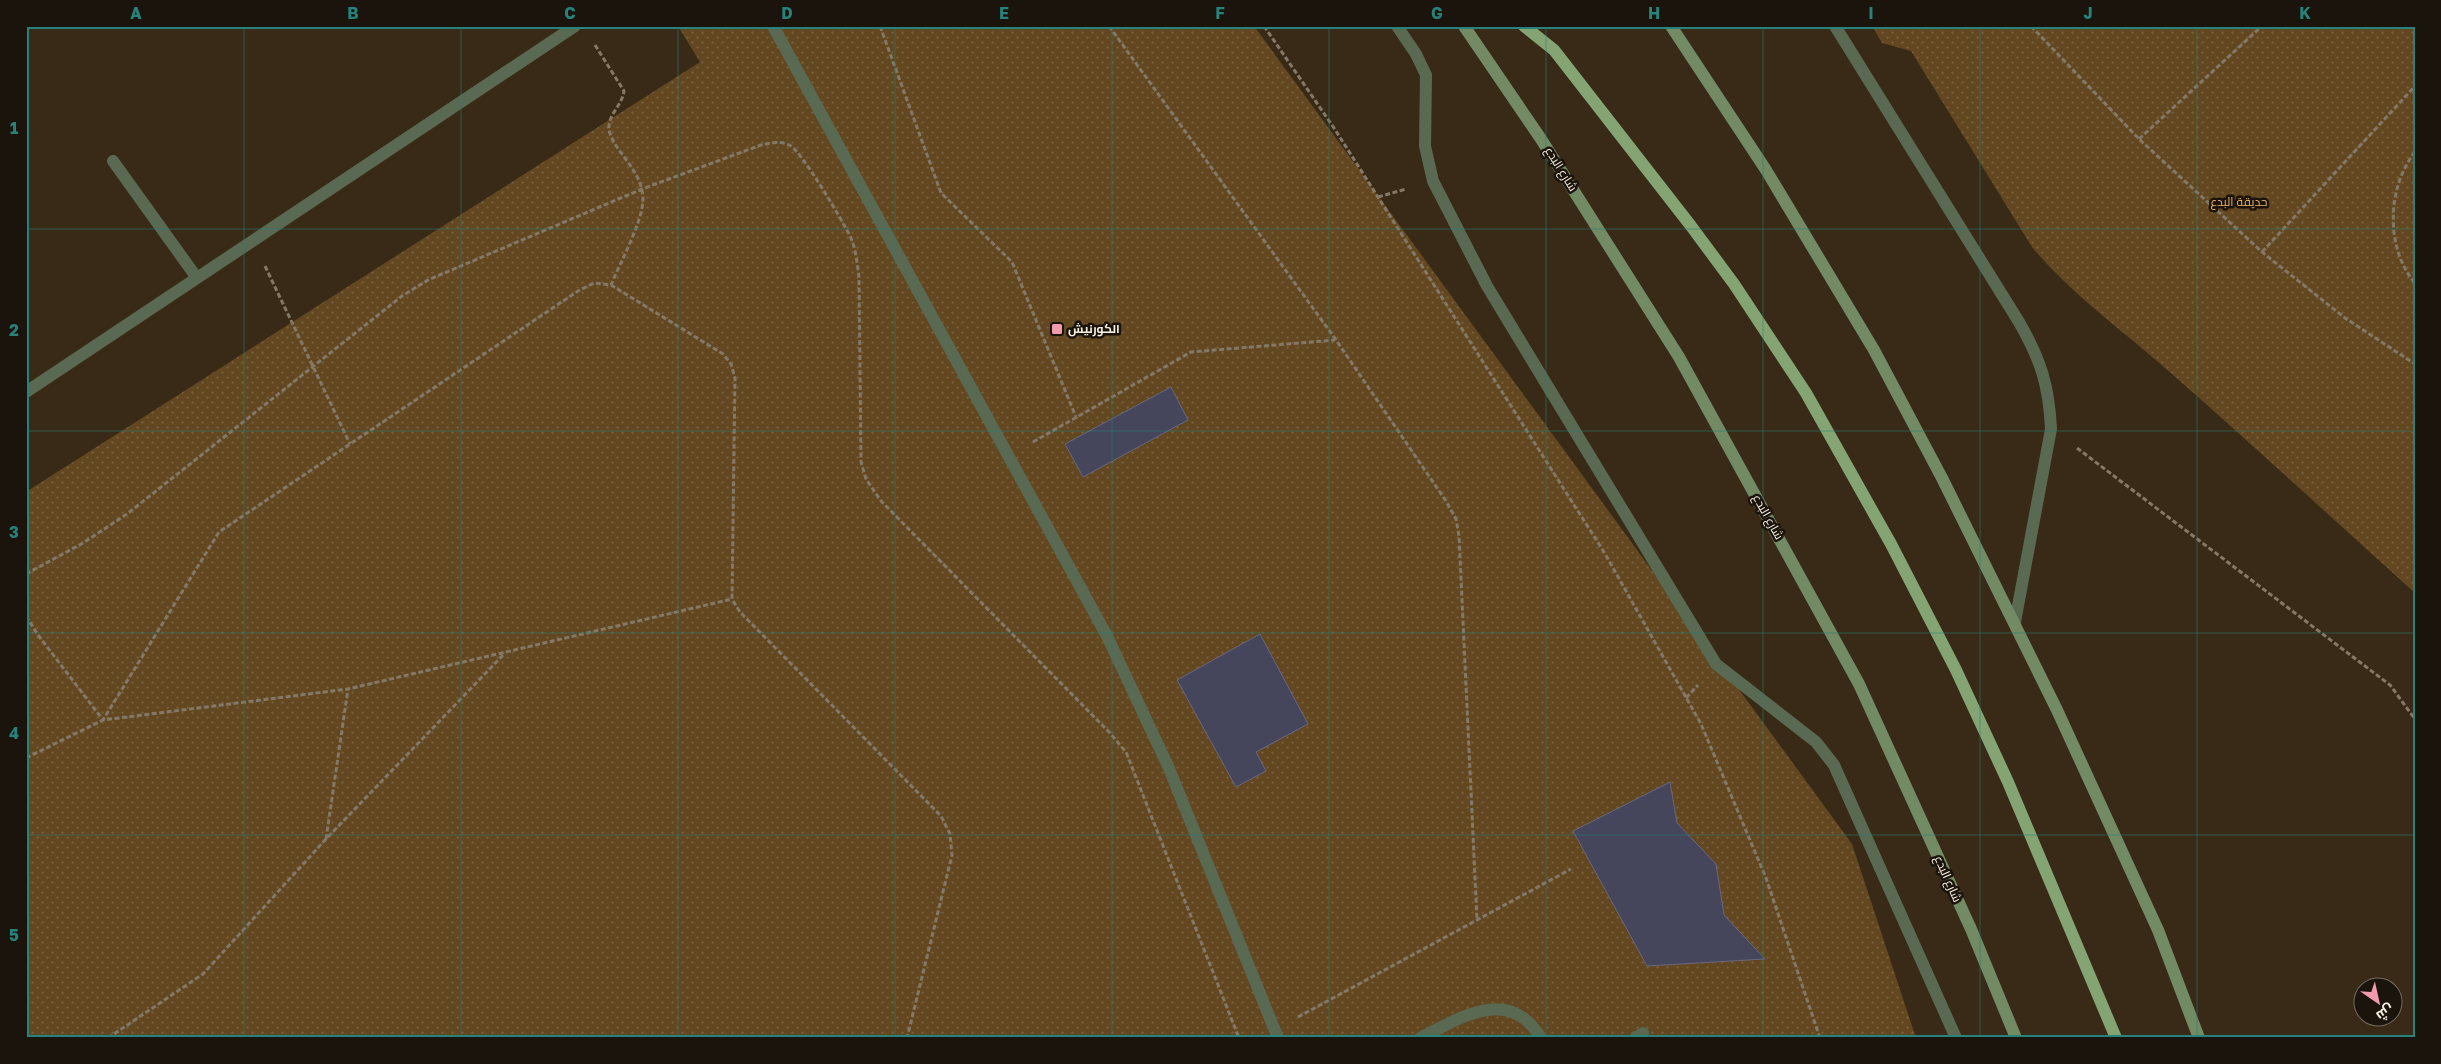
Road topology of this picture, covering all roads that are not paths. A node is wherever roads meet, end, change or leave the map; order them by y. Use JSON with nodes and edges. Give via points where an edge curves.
{"nodes":[{"id":1,"x":575,"y":26,"type":"edge"},
{"id":2,"x":773,"y":26,"type":"edge"},
{"id":3,"x":1397,"y":26,"type":"edge"},
{"id":4,"x":1464,"y":26,"type":"edge"},
{"id":5,"x":1524,"y":26,"type":"edge"},
{"id":6,"x":1671,"y":26,"type":"edge"},
{"id":7,"x":1835,"y":26,"type":"edge"},
{"id":8,"x":113,"y":161,"type":"dead end"},
{"id":9,"x":197,"y":278,"type":"junction"},
{"id":10,"x":26,"y":392,"type":"edge"},
{"id":11,"x":2016,"y":622,"type":"junction"},
{"id":12,"x":1276,"y":1034,"type":"edge"},
{"id":13,"x":1420,"y":1038,"type":"edge"},
{"id":14,"x":1541,"y":1038,"type":"edge"},
{"id":15,"x":1956,"y":1038,"type":"edge"},
{"id":16,"x":2016,"y":1038,"type":"edge"},
{"id":17,"x":2116,"y":1038,"type":"edge"},
{"id":18,"x":2199,"y":1038,"type":"edge"}],
"edges":[{"from":1,"to":9,"type":"lane"},
{"from":2,"to":12,"type":"lane","via":[[1107,636],[1146,716]]},
{"from":3,"to":15,"type":"lane","via":[[1426,75],[1425,146],[1433,181],[1486,286],[1716,664],[1816,742],[1834,766]]},
{"from":4,"to":16,"type":"main road","name":"شارع البدع","via":[[1542,139],[1679,357],[1850,666],[1971,929]]},
{"from":5,"to":17,"type":"main road","via":[[1554,50],[1691,226],[1734,284],[1806,393],[1891,544],[1956,670],[2008,782]]},
{"from":6,"to":11,"type":"main road","via":[[1766,170],[1874,350]]},
{"from":7,"to":11,"type":"lane","via":[[2036,352],[2050,396],[2051,428]]},
{"from":8,"to":9,"type":"lane"},
{"from":9,"to":10,"type":"lane"},
{"from":11,"to":18,"type":"main road","via":[[2158,930]]},
{"from":13,"to":14,"type":"lane","via":[[1472,1012],[1486,1009],[1500,1009],[1526,1020]]}]}
